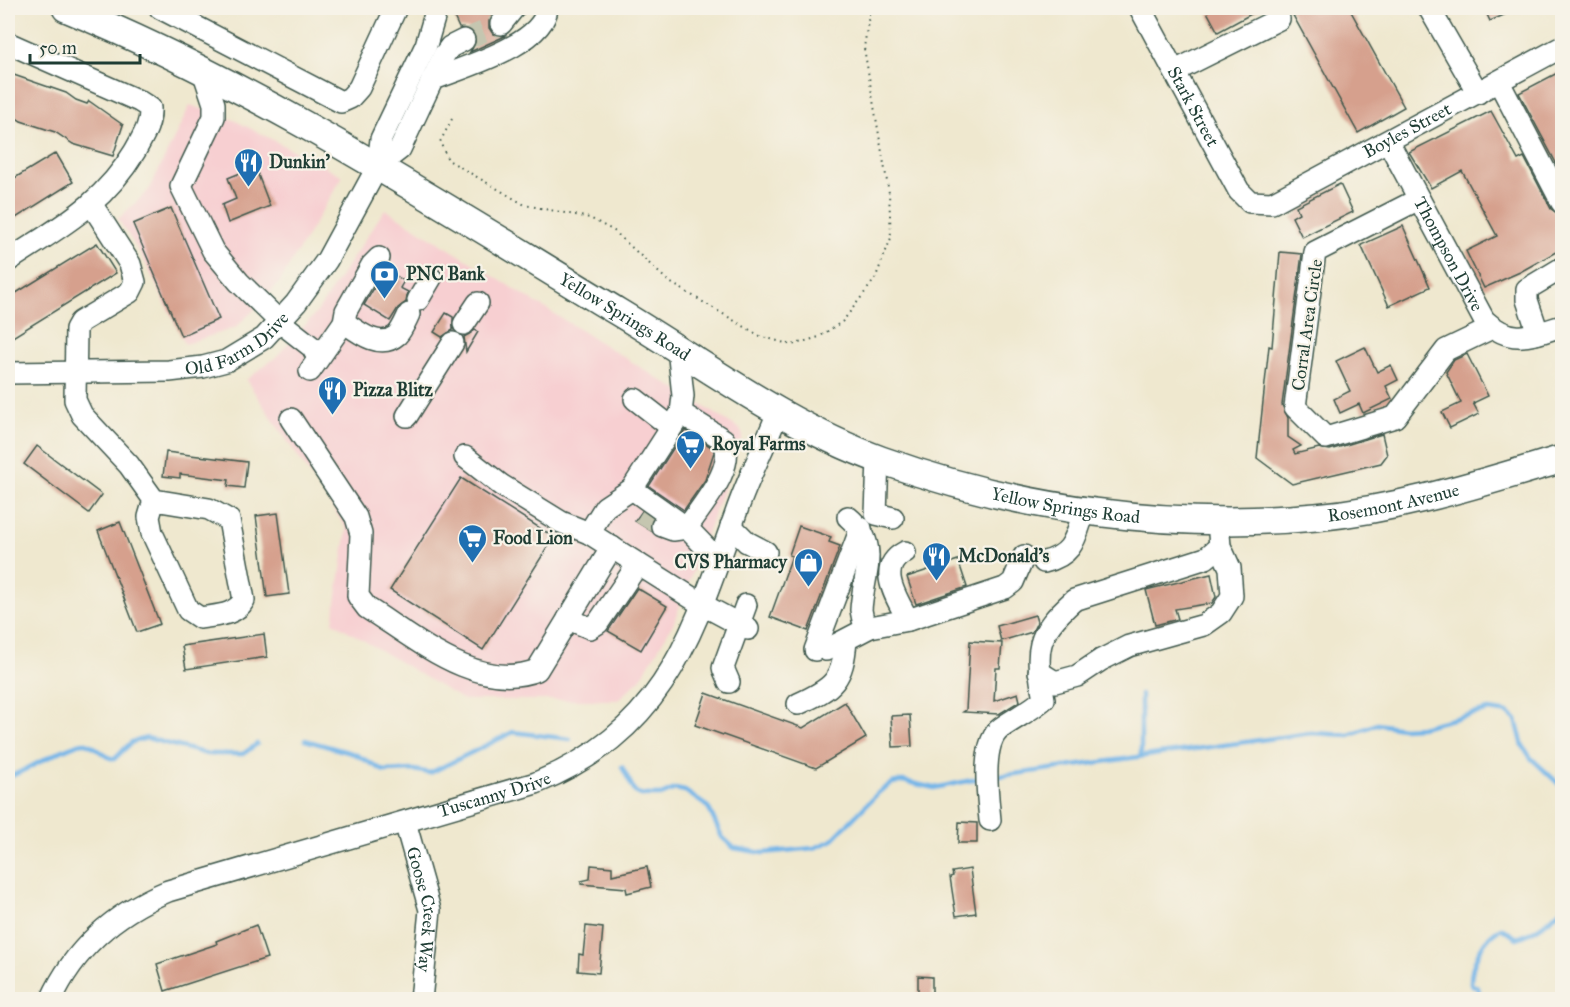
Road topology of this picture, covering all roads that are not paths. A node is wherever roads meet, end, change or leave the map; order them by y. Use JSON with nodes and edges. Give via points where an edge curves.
{"nodes":[{"id":1,"x":66,"y":8,"type":"edge"},
{"id":2,"x":160,"y":8,"type":"edge"},
{"id":3,"x":396,"y":8,"type":"edge"},
{"id":4,"x":437,"y":8,"type":"edge"},
{"id":5,"x":547,"y":8,"type":"edge"},
{"id":6,"x":1140,"y":8,"type":"edge"},
{"id":7,"x":1429,"y":8,"type":"edge"},
{"id":8,"x":1279,"y":19,"type":"dead end"},
{"id":9,"x":465,"y":39,"type":"tunnel mouth"},
{"id":10,"x":8,"y":43,"type":"edge"},
{"id":11,"x":1563,"y":47,"type":"edge"},
{"id":12,"x":203,"y":71,"type":"junction"},
{"id":13,"x":1175,"y":71,"type":"junction"},
{"id":14,"x":432,"y":80,"type":"junction"},
{"id":15,"x":1499,"y":82,"type":"junction"},
{"id":16,"x":1478,"y":93,"type":"junction"},
{"id":17,"x":1389,"y":143,"type":"junction"},
{"id":18,"x":378,"y":166,"type":"junction"},
{"id":19,"x":1419,"y":199,"type":"junction"},
{"id":20,"x":1250,"y":202,"type":"joint"},
{"id":21,"x":1563,"y":203,"type":"edge"},
{"id":22,"x":92,"y":205,"type":"junction"},
{"id":23,"x":380,"y":258,"type":"dead end"},
{"id":24,"x":8,"y":261,"type":"edge"},
{"id":25,"x":1563,"y":268,"type":"edge"},
{"id":26,"x":431,"y":278,"type":"dead end"},
{"id":27,"x":478,"y":303,"type":"dead end"},
{"id":28,"x":280,"y":322,"type":"junction"},
{"id":29,"x":344,"y":322,"type":"junction"},
{"id":30,"x":464,"y":324,"type":"dead end"},
{"id":31,"x":1563,"y":326,"type":"edge"},
{"id":32,"x":1492,"y":327,"type":"junction"},
{"id":33,"x":1538,"y":333,"type":"junction"},
{"id":34,"x":453,"y":344,"type":"dead end"},
{"id":35,"x":678,"y":348,"type":"junction"},
{"id":36,"x":75,"y":371,"type":"junction"},
{"id":37,"x":8,"y":373,"type":"edge"},
{"id":38,"x":635,"y":399,"type":"dead end"},
{"id":39,"x":778,"y":412,"type":"junction"},
{"id":40,"x":407,"y":416,"type":"dead end"},
{"id":41,"x":291,"y":419,"type":"dead end"},
{"id":42,"x":676,"y":420,"type":"junction"},
{"id":43,"x":465,"y":457,"type":"dead end"},
{"id":44,"x":878,"y":459,"type":"junction"},
{"id":45,"x":1563,"y":459,"type":"edge"},
{"id":46,"x":626,"y":493,"type":"junction"},
{"id":47,"x":154,"y":500,"type":"junction"},
{"id":48,"x":1084,"y":512,"type":"junction"},
{"id":49,"x":641,"y":513,"type":"tunnel mouth"},
{"id":50,"x":854,"y":523,"type":"junction"},
{"id":51,"x":662,"y":526,"type":"tunnel mouth"},
{"id":52,"x":731,"y":526,"type":"junction"},
{"id":53,"x":687,"y":528,"type":"junction"},
{"id":54,"x":589,"y":533,"type":"junction"},
{"id":55,"x":1219,"y":534,"type":"junction"},
{"id":56,"x":612,"y":547,"type":"junction"},
{"id":57,"x":766,"y":552,"type":"dead end"},
{"id":58,"x":905,"y":552,"type":"dead end"},
{"id":59,"x":719,"y":561,"type":"junction"},
{"id":60,"x":638,"y":564,"type":"junction"},
{"id":61,"x":703,"y":605,"type":"junction"},
{"id":62,"x":568,"y":620,"type":"junction"},
{"id":63,"x":908,"y":620,"type":"junction"},
{"id":64,"x":870,"y":627,"type":"junction"},
{"id":65,"x":846,"y":640,"type":"junction"},
{"id":66,"x":1039,"y":672,"type":"junction"},
{"id":67,"x":729,"y":682,"type":"dead end"},
{"id":68,"x":798,"y":704,"type":"dead end"},
{"id":69,"x":990,"y":820,"type":"dead end"},
{"id":70,"x":405,"y":822,"type":"junction"},
{"id":71,"x":51,"y":999,"type":"edge"},
{"id":72,"x":421,"y":999,"type":"edge"}],
"edges":[{"from":1,"to":12,"type":"main road","name":"Yellow Springs Road"},
{"from":2,"to":3,"type":"street","via":[[341,102],[350,99],[358,88]]},
{"from":4,"to":18,"type":"street","via":[[426,45],[381,139]]},
{"from":5,"to":14,"type":"street","via":[[537,30],[521,42]]},
{"from":6,"to":13,"type":"street","name":"Stark Street"},
{"from":7,"to":16,"type":"street"},
{"from":8,"to":13,"type":"street"},
{"from":9,"to":14,"type":"street","via":[[450,47]]},
{"from":10,"to":22,"type":"street","via":[[150,108],[148,129],[123,171]]},
{"from":11,"to":15,"type":"street","name":"Boyles Street"},
{"from":12,"to":18,"type":"main road","name":"Yellow Springs Road"},
{"from":12,"to":28,"type":"street","via":[[214,104],[214,117],[181,186],[213,251]]},
{"from":13,"to":20,"type":"street","name":"Stark Street","via":[[1239,191]]},
{"from":14,"to":18,"type":"street","via":[[400,150]]},
{"from":15,"to":16,"type":"street","name":"Boyles Street"},
{"from":15,"to":21,"type":"street"},
{"from":16,"to":17,"type":"street","name":"Boyles Street"},
{"from":17,"to":19,"type":"street","name":"Thompson Drive"},
{"from":17,"to":20,"type":"street","name":"Boyles Street","via":[[1272,203]]},
{"from":18,"to":28,"type":"street","name":"Old Farm Drive","via":[[327,260]]},
{"from":18,"to":35,"type":"main road","name":"Yellow Springs Road"},
{"from":19,"to":32,"type":"street","name":"Thompson Drive","via":[[1484,320]]},
{"from":19,"to":32,"type":"street","name":"Corral Area Circle","via":[[1314,252],[1295,407],[1326,438],[1395,417],[1446,350]]},
{"from":22,"to":24,"type":"street"},
{"from":22,"to":36,"type":"street","via":[[130,264],[135,282],[130,292],[80,321],[76,329]]},
{"from":23,"to":29,"type":"street","via":[[346,311]]},
{"from":25,"to":33,"type":"street","via":[[1527,289]]},
{"from":26,"to":29,"type":"street","via":[[397,335],[374,341]]},
{"from":27,"to":30,"type":"street"},
{"from":28,"to":29,"type":"street","via":[[312,347],[314,365]]},
{"from":28,"to":36,"type":"street","name":"Old Farm Drive","via":[[247,349],[226,361],[203,367]]},
{"from":31,"to":33,"type":"street","name":"Thompson Drive"},
{"from":32,"to":33,"type":"street","name":"Thompson Drive","via":[[1514,338]]},
{"from":34,"to":40,"type":"street"},
{"from":35,"to":39,"type":"main road","name":"Yellow Springs Road"},
{"from":35,"to":42,"type":"street","via":[[683,396]]},
{"from":36,"to":37,"type":"street","name":"Old Farm Drive"},
{"from":36,"to":47,"type":"street","via":[[75,400],[82,415],[129,465]]},
{"from":38,"to":42,"type":"street"},
{"from":39,"to":44,"type":"main road","name":"Yellow Springs Road"},
{"from":39,"to":52,"type":"street","name":"Tuscanny Drive"},
{"from":41,"to":62,"type":"street","via":[[356,517],[361,534],[358,596],[367,608],[460,666],[479,672],[525,674],[537,670]]},
{"from":42,"to":46,"type":"street"},
{"from":42,"to":53,"type":"street","via":[[724,440],[727,447],[726,466]]},
{"from":43,"to":54,"type":"street","via":[[501,485],[561,522]]},
{"from":44,"to":48,"type":"main road","name":"Yellow Springs Road","via":[[984,492]]},
{"from":44,"to":50,"type":"street","via":[[884,516]]},
{"from":45,"to":55,"type":"main road","name":"Rosemont Avenue","via":[[1410,503]]},
{"from":46,"to":49,"type":"street"},
{"from":46,"to":53,"type":"street"},
{"from":46,"to":54,"type":"street","via":[[605,507]]},
{"from":47,"to":47,"type":"street","via":[[209,509],[229,520],[244,600],[234,612],[200,618],[188,610],[152,532],[149,517]]},
{"from":48,"to":55,"type":"main road","name":"Yellow Springs Road"},
{"from":48,"to":63,"type":"street","via":[[1073,545],[1058,559],[1034,559],[1005,588]]},
{"from":50,"to":64,"type":"street","via":[[869,545],[861,610]]},
{"from":50,"to":65,"type":"street","via":[[820,650]]},
{"from":51,"to":53,"type":"street","via":[[673,530]]},
{"from":52,"to":57,"type":"street","via":[[747,542]]},
{"from":52,"to":59,"type":"street","name":"Tuscanny Drive"},
{"from":53,"to":59,"type":"street"},
{"from":54,"to":56,"type":"street"},
{"from":55,"to":66,"type":"street","via":[[1206,558],[1074,600],[1057,615],[1040,641]]},
{"from":55,"to":66,"type":"street","via":[[1230,568],[1232,596],[1221,613],[1204,625],[1129,646],[1077,676],[1055,682]]},
{"from":56,"to":60,"type":"street"},
{"from":56,"to":62,"type":"street"},
{"from":58,"to":63,"type":"street","via":[[893,561],[889,577]]},
{"from":59,"to":61,"type":"street","name":"Tuscanny Drive"},
{"from":60,"to":61,"type":"street"},
{"from":60,"to":62,"type":"street","via":[[598,624],[581,627]]},
{"from":61,"to":67,"type":"street","via":[[744,619],[723,668]]},
{"from":61,"to":70,"type":"street","name":"Tuscanny Drive","via":[[669,676],[640,714],[609,742],[567,770],[536,783]]},
{"from":63,"to":64,"type":"street"},
{"from":64,"to":65,"type":"street"},
{"from":65,"to":68,"type":"street","via":[[840,677],[824,693]]},
{"from":66,"to":69,"type":"street","via":[[1044,699],[1029,713],[998,730],[988,751]]},
{"from":70,"to":71,"type":"street","name":"Tuscanny Drive","via":[[143,901],[98,933],[78,954]]},
{"from":70,"to":72,"type":"street","name":"Goose Creek Way","via":[[430,910]]}]}
